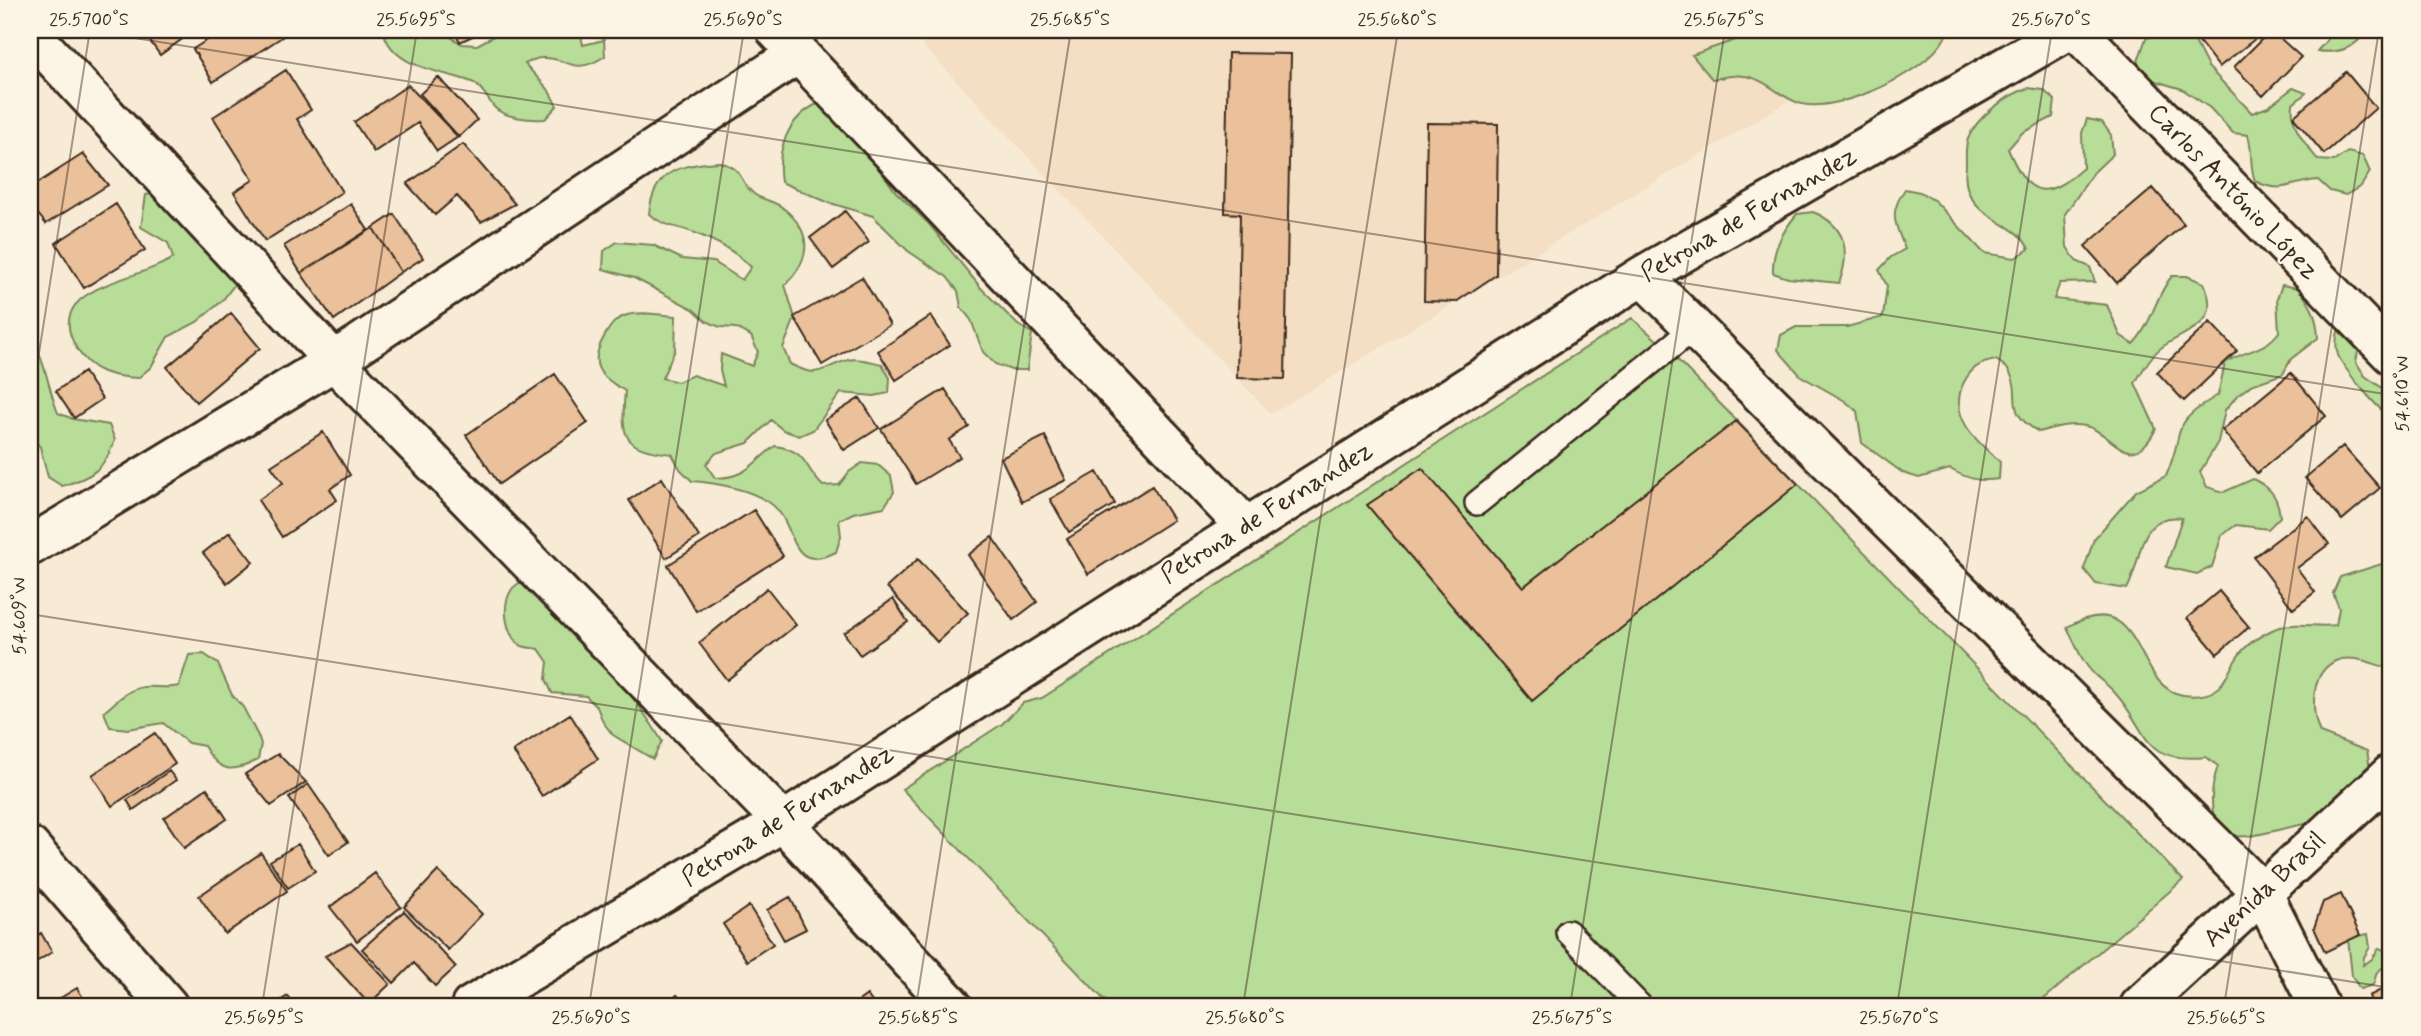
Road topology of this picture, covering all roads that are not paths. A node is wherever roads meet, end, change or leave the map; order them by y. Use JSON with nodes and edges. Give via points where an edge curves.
{"nodes":[{"id":1,"x":2069,"y":30,"type":"edge"},
{"id":2,"x":2076,"y":30,"type":"edge"},
{"id":3,"x":30,"y":33,"type":"edge"},
{"id":4,"x":788,"y":42,"type":"edge"},
{"id":5,"x":1642,"y":276,"type":"junction"},
{"id":6,"x":1694,"y":328,"type":"junction"},
{"id":7,"x":2391,"y":354,"type":"edge"},
{"id":8,"x":334,"y":361,"type":"junction"},
{"id":9,"x":1477,"y":503,"type":"dead end"},
{"id":10,"x":1245,"y":526,"type":"junction"},
{"id":11,"x":30,"y":546,"type":"edge"},
{"id":12,"x":2391,"y":774,"type":"edge"},
{"id":13,"x":783,"y":822,"type":"junction"},
{"id":14,"x":30,"y":847,"type":"edge"},
{"id":15,"x":2262,"y":892,"type":"junction"},
{"id":16,"x":1568,"y":932,"type":"dead end"},
{"id":17,"x":168,"y":1006,"type":"edge"},
{"id":18,"x":471,"y":1006,"type":"edge"},
{"id":19,"x":952,"y":1006,"type":"edge"},
{"id":20,"x":1640,"y":1006,"type":"edge"},
{"id":21,"x":2140,"y":1006,"type":"edge"},
{"id":22,"x":2319,"y":1006,"type":"edge"}],
"edges":[{"from":1,"to":5,"type":"street","name":"Petrona de Fernandez"},
{"from":2,"to":7,"type":"street","name":"Carlos António López"},
{"from":3,"to":8,"type":"street"},
{"from":4,"to":8,"type":"street"},
{"from":4,"to":10,"type":"street"},
{"from":5,"to":6,"type":"street"},
{"from":5,"to":10,"type":"street","name":"Petrona de Fernandez"},
{"from":6,"to":9,"type":"lane"},
{"from":6,"to":15,"type":"street"},
{"from":8,"to":11,"type":"street"},
{"from":8,"to":13,"type":"street"},
{"from":10,"to":13,"type":"street","name":"Petrona de Fernandez"},
{"from":12,"to":15,"type":"street","name":"Avenida Brasil"},
{"from":13,"to":18,"type":"street","name":"Petrona de Fernandez"},
{"from":13,"to":19,"type":"street"},
{"from":14,"to":17,"type":"street"},
{"from":15,"to":21,"type":"street","name":"Avenida Brasil"},
{"from":15,"to":22,"type":"street"},
{"from":16,"to":20,"type":"lane"}]}
